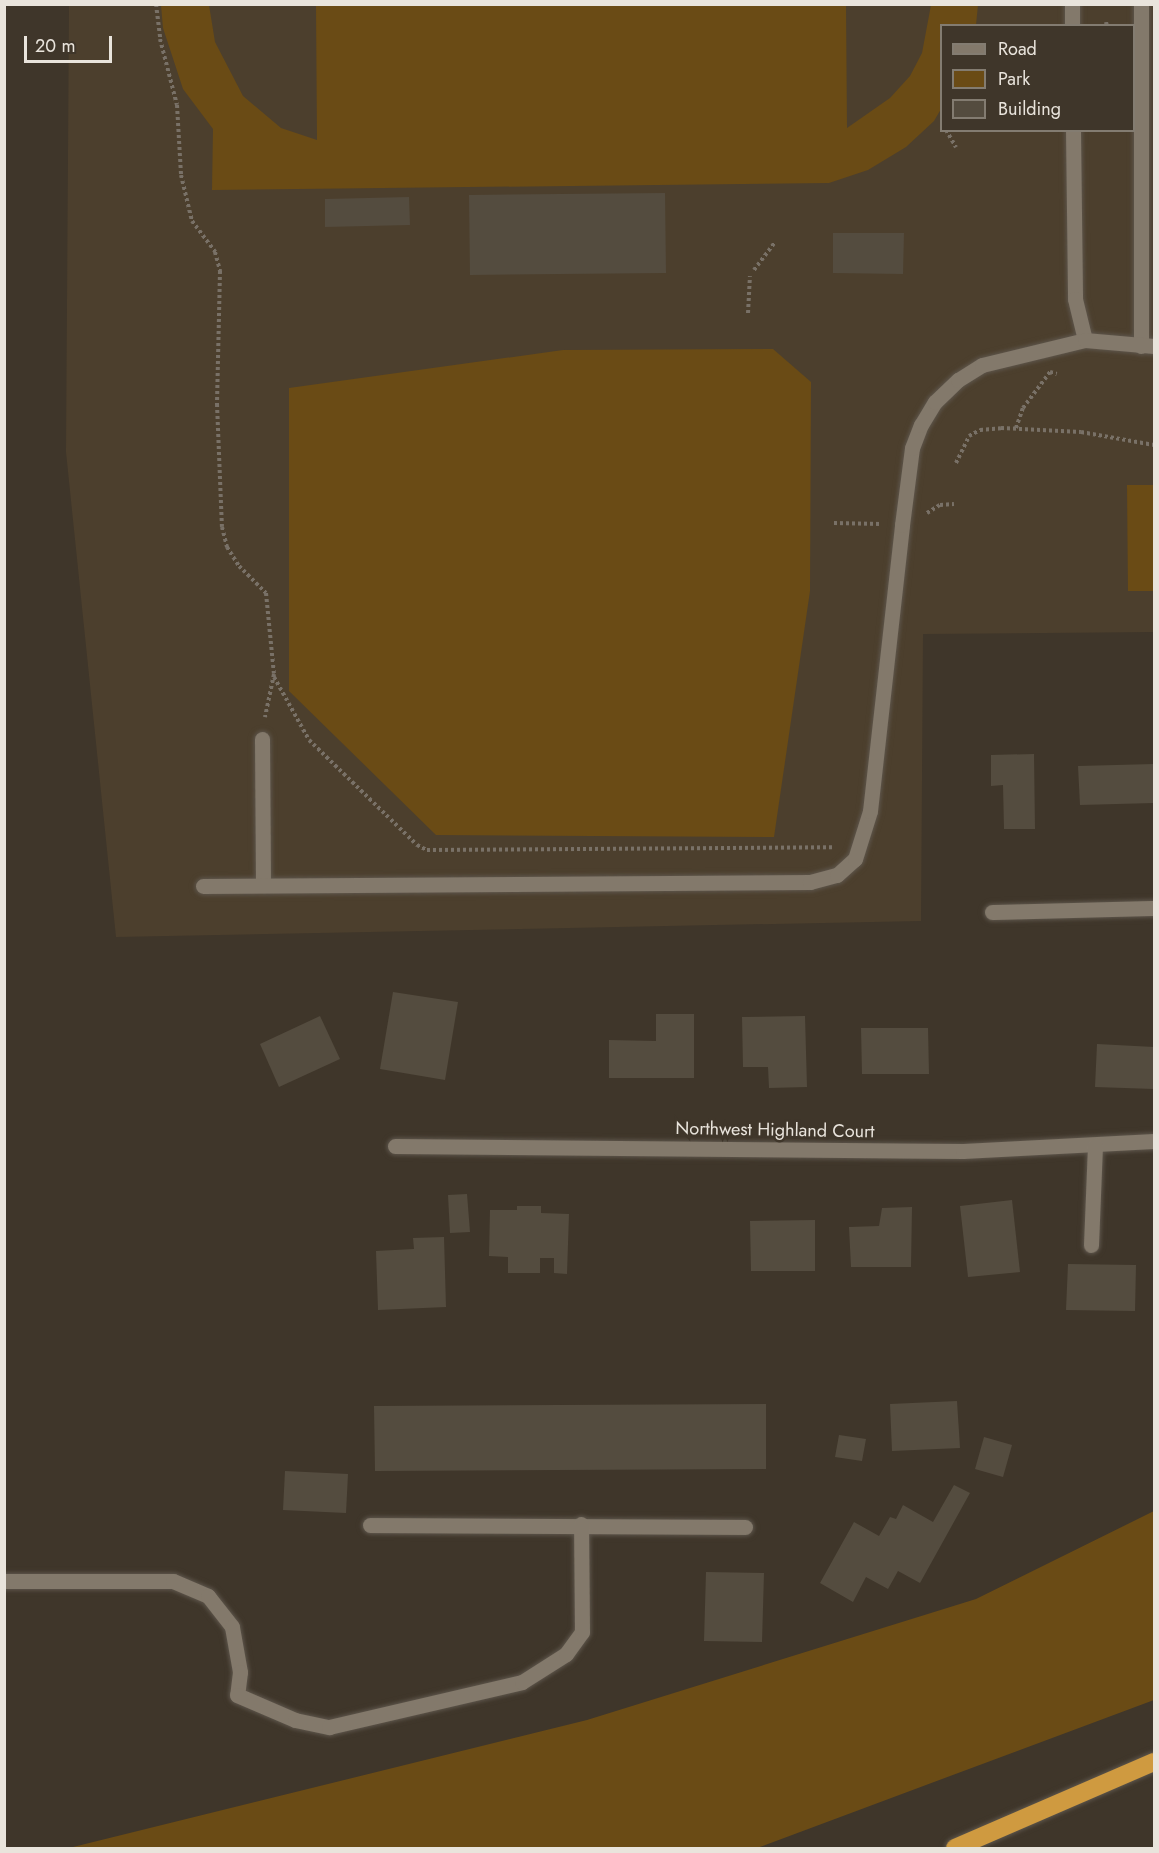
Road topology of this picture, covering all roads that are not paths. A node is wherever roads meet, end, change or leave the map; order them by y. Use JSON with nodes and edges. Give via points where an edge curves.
{"nodes":[{"id":1,"x":1072,"y":4,"type":"edge"},
{"id":2,"x":1141,"y":4,"type":"edge"},
{"id":3,"x":1072,"y":24,"type":"edge"},
{"id":4,"x":1073,"y":132,"type":"edge"},
{"id":5,"x":1085,"y":340,"type":"junction"},
{"id":6,"x":1148,"y":346,"type":"edge"},
{"id":7,"x":263,"y":731,"type":"road end"},
{"id":8,"x":263,"y":884,"type":"junction"},
{"id":9,"x":203,"y":886,"type":"dead end"},
{"id":10,"x":1155,"y":908,"type":"edge"},
{"id":11,"x":992,"y":912,"type":"dead end"},
{"id":12,"x":1155,"y":1142,"type":"edge"},
{"id":13,"x":1095,"y":1144,"type":"junction"},
{"id":14,"x":395,"y":1146,"type":"dead end"},
{"id":15,"x":1091,"y":1245,"type":"dead end"},
{"id":16,"x":581,"y":1524,"type":"junction"},
{"id":17,"x":370,"y":1525,"type":"dead end"},
{"id":18,"x":745,"y":1527,"type":"dead end"},
{"id":19,"x":4,"y":1581,"type":"edge"},
{"id":20,"x":1155,"y":1762,"type":"edge"},
{"id":21,"x":955,"y":1848,"type":"edge"}],
"edges":[{"from":1,"to":3,"type":"street"},
{"from":2,"to":6,"type":"street"},
{"from":4,"to":5,"type":"street","via":[[1075,299]]},
{"from":5,"to":6,"type":"street"},
{"from":5,"to":8,"type":"street","via":[[982,365],[958,380],[935,402],[921,425],[912,448],[870,811],[855,859],[837,875],[810,882],[326,888]]},
{"from":7,"to":8,"type":"street"},
{"from":8,"to":9,"type":"street"},
{"from":10,"to":11,"type":"street"},
{"from":12,"to":13,"type":"street","name":"Northwest Highland Court"},
{"from":13,"to":14,"type":"street","name":"Northwest Highland Court","via":[[963,1151]]},
{"from":13,"to":15,"type":"street"},
{"from":16,"to":17,"type":"street"},
{"from":16,"to":18,"type":"street"},
{"from":16,"to":19,"type":"street","via":[[582,1632],[566,1654],[522,1682],[329,1727],[295,1720],[237,1695],[240,1672],[232,1627],[208,1596],[173,1581]]},
{"from":20,"to":21,"type":"highway"}]}
